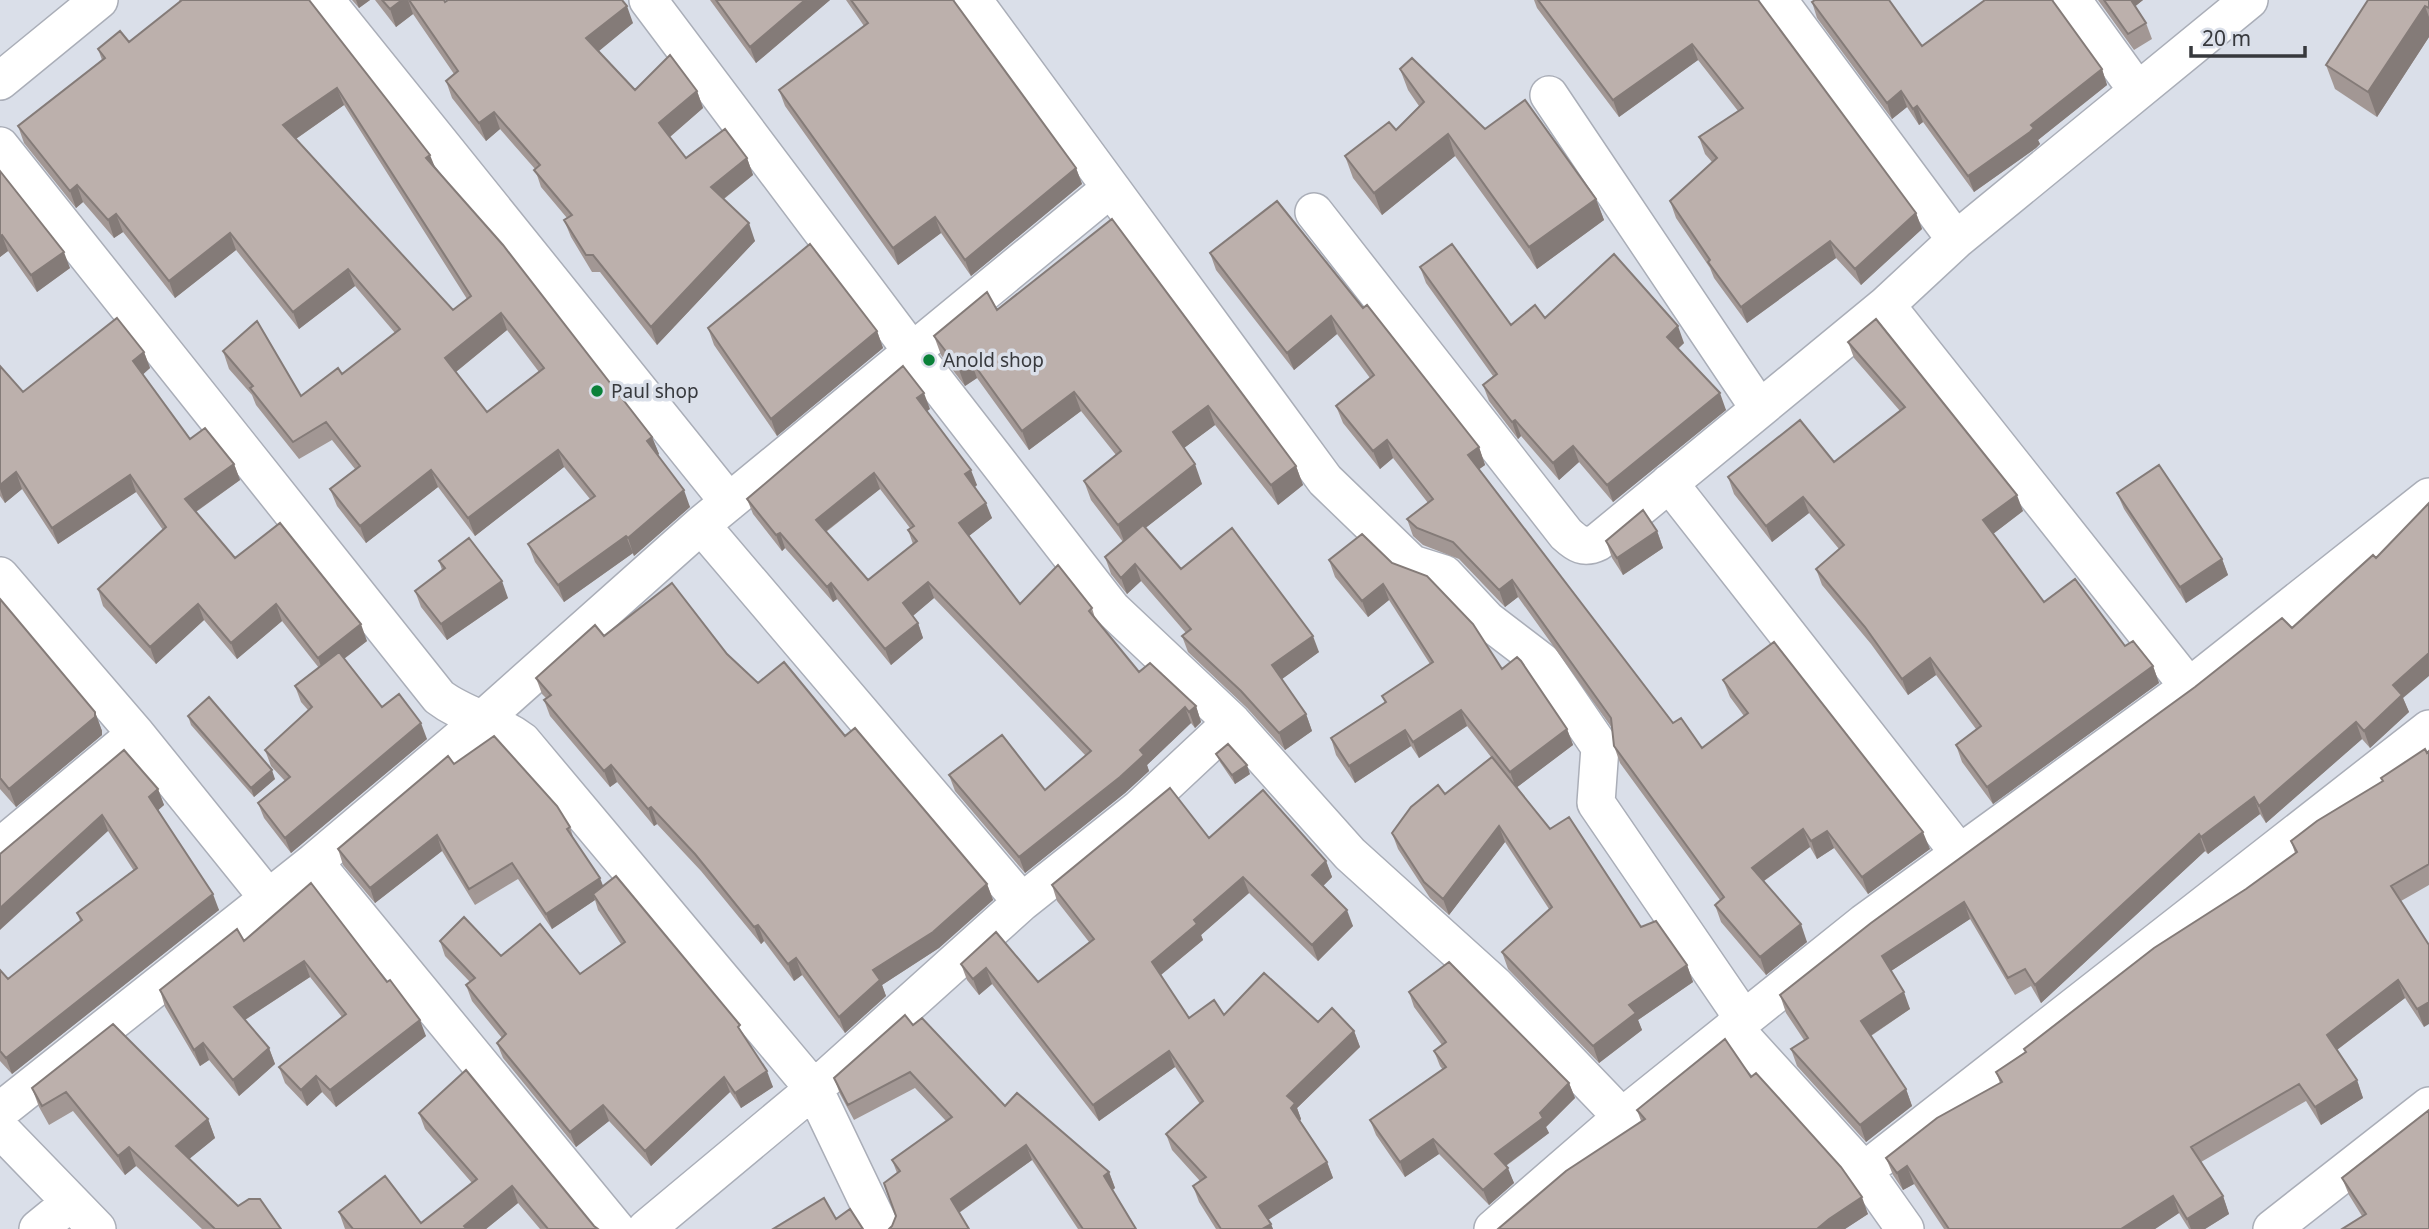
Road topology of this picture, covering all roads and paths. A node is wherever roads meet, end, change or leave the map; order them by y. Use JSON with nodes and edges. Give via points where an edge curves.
{"nodes":[{"id":1,"x":99,"y":0,"type":"edge"},
{"id":2,"x":325,"y":0,"type":"edge"},
{"id":3,"x":648,"y":0,"type":"edge"},
{"id":4,"x":973,"y":0,"type":"edge"},
{"id":5,"x":1778,"y":0,"type":"edge"},
{"id":6,"x":2072,"y":0,"type":"edge"},
{"id":7,"x":2249,"y":0,"type":"edge"},
{"id":8,"x":0,"y":81,"type":"edge"},
{"id":9,"x":2137,"y":90,"type":"junction"},
{"id":10,"x":1549,"y":95,"type":"dead end"},
{"id":11,"x":0,"y":146,"type":"edge"},
{"id":12,"x":1111,"y":188,"type":"junction"},
{"id":13,"x":1314,"y":212,"type":"dead end"},
{"id":14,"x":1956,"y":240,"type":"junction"},
{"id":15,"x":1886,"y":305,"type":"junction"},
{"id":16,"x":911,"y":350,"type":"junction"},
{"id":17,"x":1759,"y":408,"type":"junction"},
{"id":18,"x":1669,"y":483,"type":"junction"},
{"id":19,"x":2429,"y":498,"type":"edge"},
{"id":20,"x":729,"y":502,"type":"junction"},
{"id":21,"x":701,"y":525,"type":"junction"},
{"id":22,"x":0,"y":576,"type":"edge"},
{"id":23,"x":2189,"y":687,"type":"junction"},
{"id":24,"x":482,"y":720,"type":"junction"},
{"id":25,"x":1232,"y":722,"type":"junction"},
{"id":26,"x":2429,"y":729,"type":"edge"},
{"id":27,"x":136,"y":734,"type":"junction"},
{"id":28,"x":0,"y":847,"type":"edge"},
{"id":29,"x":1960,"y":854,"type":"junction"},
{"id":30,"x":314,"y":862,"type":"junction"},
{"id":31,"x":269,"y":899,"type":"junction"},
{"id":32,"x":1022,"y":902,"type":"junction"},
{"id":33,"x":1738,"y":1023,"type":"junction"},
{"id":34,"x":814,"y":1089,"type":"junction"},
{"id":35,"x":2429,"y":1106,"type":"edge"},
{"id":36,"x":0,"y":1111,"type":"edge"},
{"id":37,"x":1622,"y":1117,"type":"junction"},
{"id":38,"x":0,"y":1129,"type":"edge"},
{"id":39,"x":1864,"y":1171,"type":"junction"},
{"id":40,"x":71,"y":1202,"type":"junction"},
{"id":41,"x":38,"y":1229,"type":"edge"},
{"id":42,"x":97,"y":1229,"type":"edge"},
{"id":43,"x":616,"y":1229,"type":"edge"},
{"id":44,"x":646,"y":1229,"type":"edge"},
{"id":45,"x":881,"y":1229,"type":"edge"},
{"id":46,"x":1493,"y":1229,"type":"edge"},
{"id":47,"x":1905,"y":1229,"type":"edge"},
{"id":48,"x":2272,"y":1229,"type":"edge"}],
"edges":[{"from":1,"to":8,"type":"street"},
{"from":2,"to":20,"type":"street"},
{"from":3,"to":16,"type":"street"},
{"from":4,"to":12,"type":"street"},
{"from":5,"to":14,"type":"street"},
{"from":6,"to":9,"type":"street"},
{"from":7,"to":9,"type":"street"},
{"from":9,"to":14,"type":"street"},
{"from":10,"to":17,"type":"street"},
{"from":11,"to":24,"type":"street","via":[[439,697],[458,712]]},
{"from":12,"to":16,"type":"street"},
{"from":12,"to":33,"type":"street","via":[[1325,480],[1412,564],[1444,574],[1487,620],[1542,662],[1600,747],[1596,803]]},
{"from":13,"to":18,"type":"street","via":[[1577,544],[1598,542]]},
{"from":14,"to":15,"type":"street"},
{"from":15,"to":17,"type":"street"},
{"from":15,"to":23,"type":"street"},
{"from":16,"to":20,"type":"street"},
{"from":16,"to":25,"type":"street","via":[[1112,608]]},
{"from":17,"to":18,"type":"street"},
{"from":18,"to":29,"type":"street"},
{"from":19,"to":23,"type":"street"},
{"from":20,"to":21,"type":"street"},
{"from":21,"to":24,"type":"street"},
{"from":21,"to":32,"type":"street"},
{"from":22,"to":27,"type":"street"},
{"from":23,"to":29,"type":"street"},
{"from":24,"to":30,"type":"street"},
{"from":24,"to":34,"type":"street","via":[[504,727],[554,776]]},
{"from":25,"to":32,"type":"street","via":[[1139,809]]},
{"from":25,"to":37,"type":"street","via":[[1350,854],[1496,986]]},
{"from":26,"to":39,"type":"street"},
{"from":27,"to":28,"type":"street"},
{"from":27,"to":31,"type":"street"},
{"from":29,"to":33,"type":"street"},
{"from":30,"to":31,"type":"street"},
{"from":30,"to":43,"type":"street"},
{"from":31,"to":36,"type":"street"},
{"from":32,"to":34,"type":"street"},
{"from":33,"to":37,"type":"street"},
{"from":33,"to":39,"type":"street"},
{"from":34,"to":44,"type":"street"},
{"from":34,"to":45,"type":"street"},
{"from":35,"to":48,"type":"street"},
{"from":37,"to":46,"type":"street"},
{"from":38,"to":40,"type":"street"},
{"from":39,"to":47,"type":"street"},
{"from":40,"to":41,"type":"street"},
{"from":40,"to":42,"type":"street"}]}
